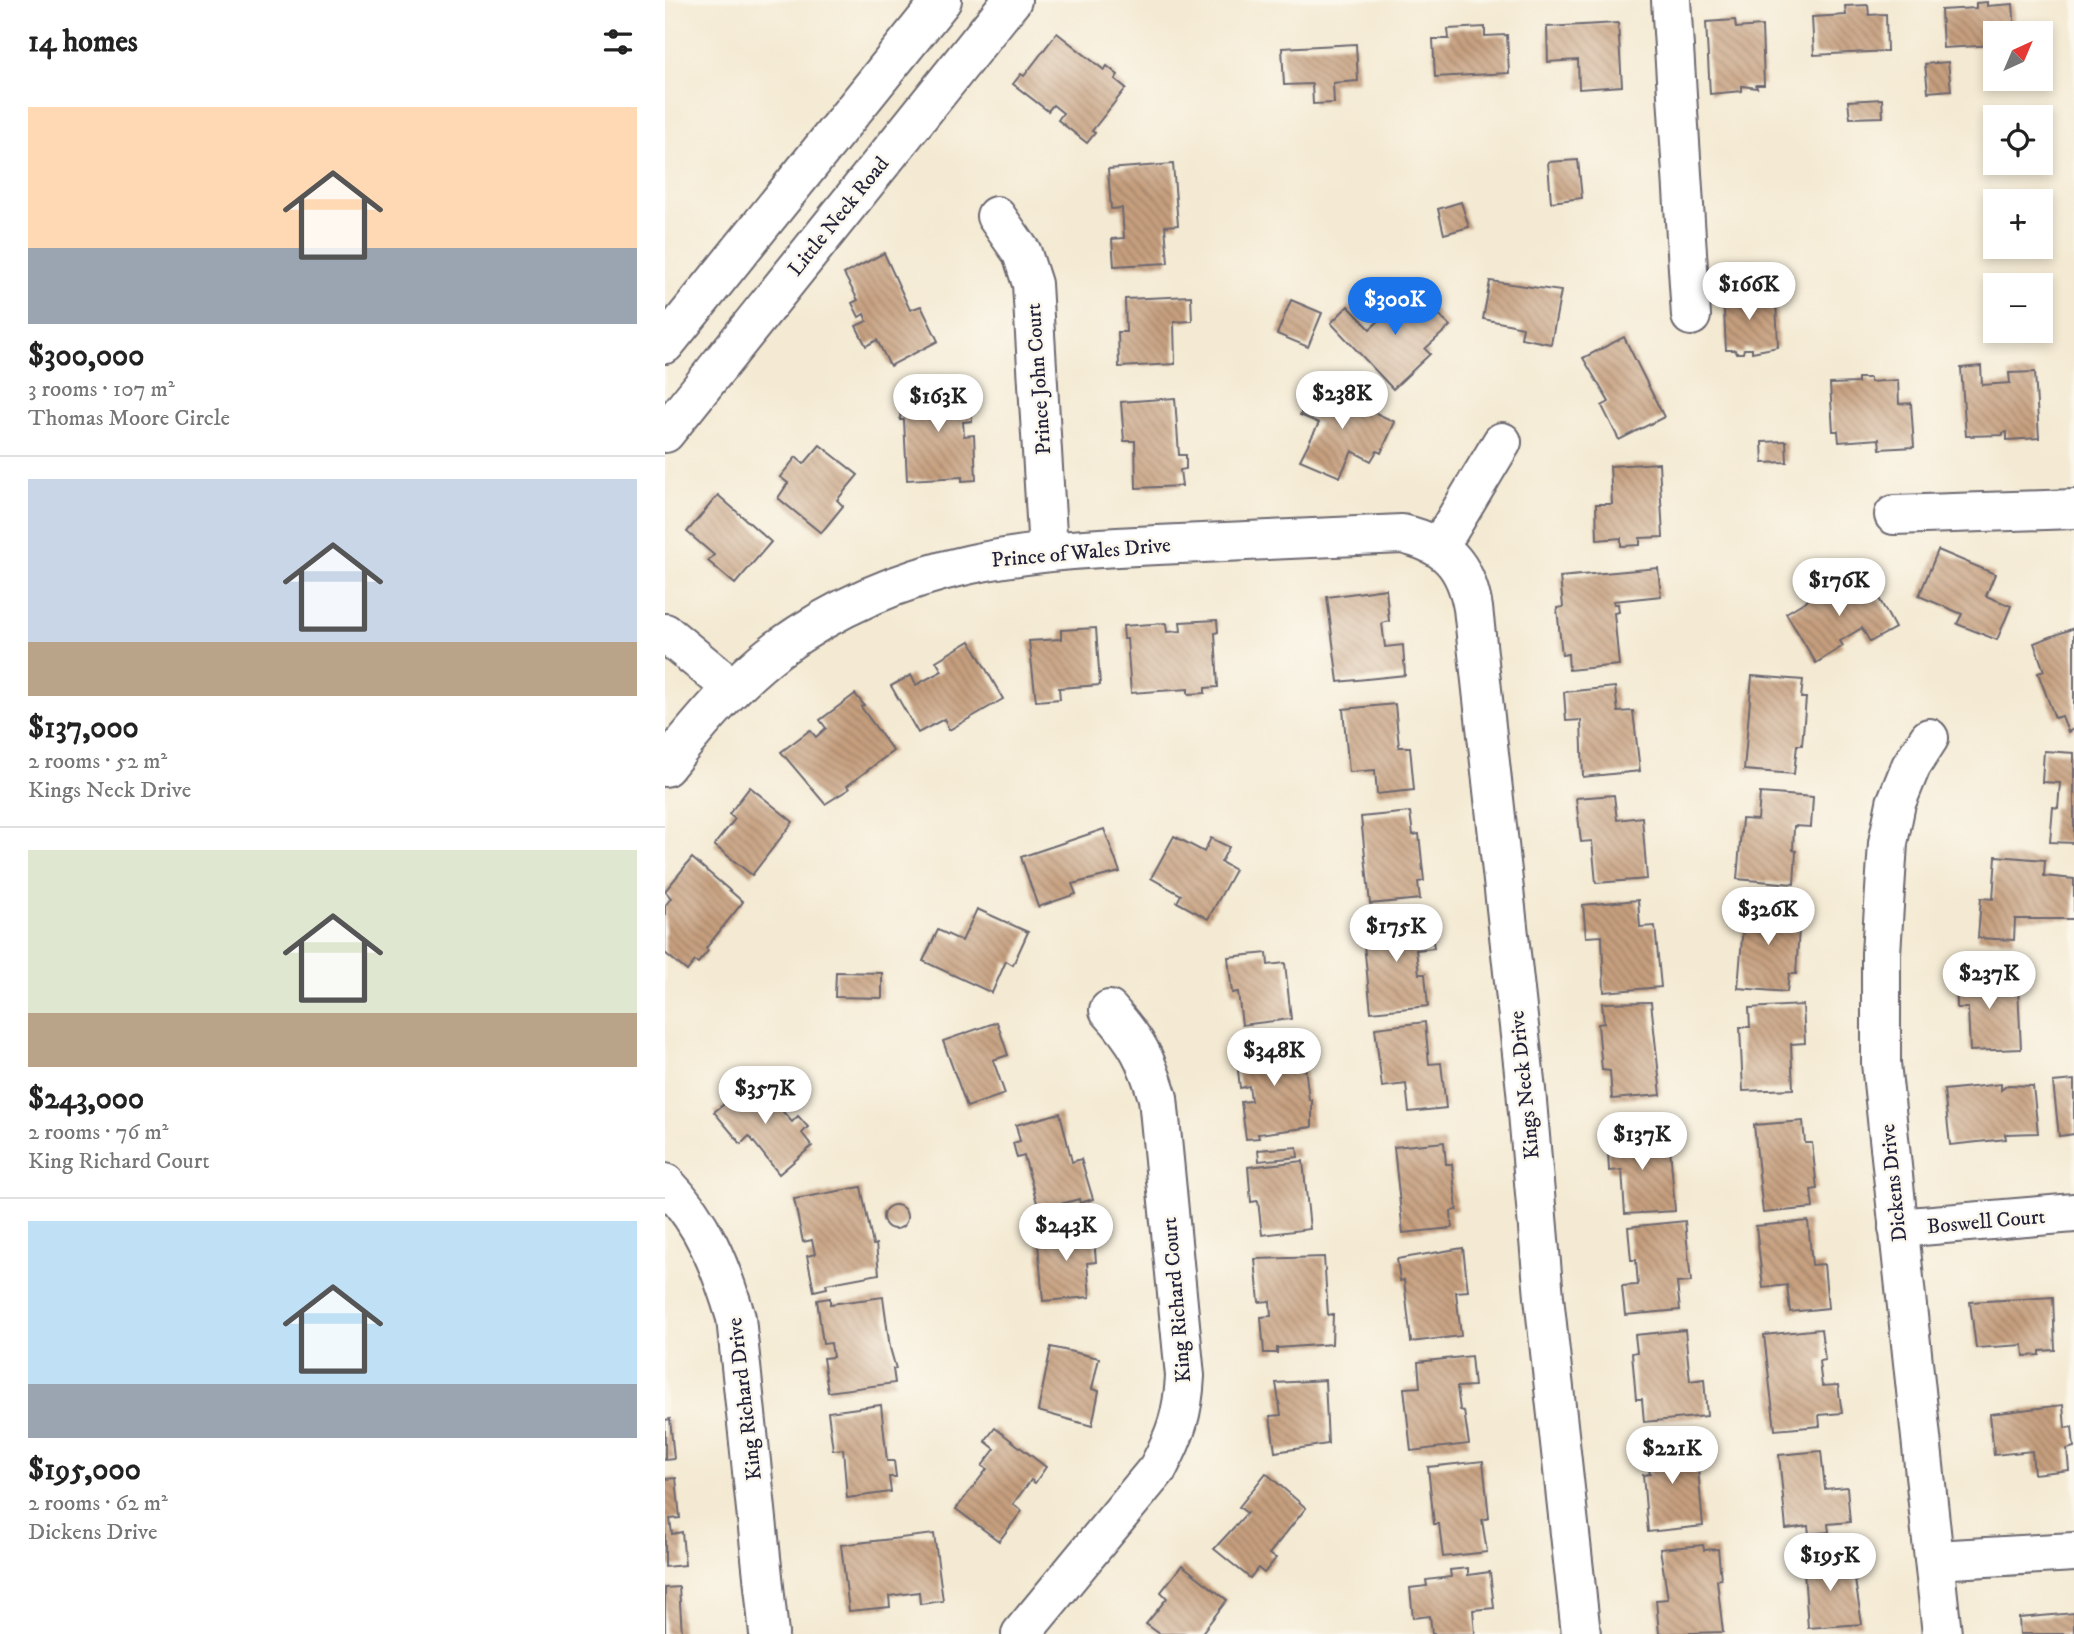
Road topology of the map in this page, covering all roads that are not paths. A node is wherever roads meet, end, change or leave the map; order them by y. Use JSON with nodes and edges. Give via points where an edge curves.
{"nodes":[{"id":1,"x":942,"y":0,"type":"edge"},
{"id":2,"x":1012,"y":0,"type":"edge"},
{"id":3,"x":1671,"y":0,"type":"edge"},
{"id":4,"x":996,"y":216,"type":"dead end"},
{"id":5,"x":1691,"y":316,"type":"dead end"},
{"id":6,"x":665,"y":344,"type":"edge"},
{"id":7,"x":665,"y":433,"type":"edge"},
{"id":8,"x":1502,"y":442,"type":"dead end"},
{"id":9,"x":2074,"y":509,"type":"edge"},
{"id":10,"x":1894,"y":515,"type":"dead end"},
{"id":11,"x":1439,"y":547,"type":"junction"},
{"id":12,"x":1048,"y":551,"type":"junction"},
{"id":13,"x":665,"y":633,"type":"edge"},
{"id":14,"x":732,"y":688,"type":"junction"},
{"id":15,"x":1929,"y":738,"type":"dead end"},
{"id":16,"x":665,"y":767,"type":"edge"},
{"id":17,"x":1109,"y":1010,"type":"dead end"},
{"id":18,"x":665,"y":1184,"type":"edge"},
{"id":19,"x":2074,"y":1213,"type":"edge"},
{"id":20,"x":1898,"y":1228,"type":"junction"},
{"id":21,"x":2074,"y":1552,"type":"edge"},
{"id":22,"x":1935,"y":1560,"type":"junction"},
{"id":23,"x":769,"y":1634,"type":"edge"},
{"id":24,"x":1021,"y":1634,"type":"edge"},
{"id":25,"x":1581,"y":1634,"type":"edge"},
{"id":26,"x":1942,"y":1634,"type":"edge"}],
"edges":[{"from":1,"to":6,"type":"street"},
{"from":2,"to":7,"type":"street","name":"Little Neck Road"},
{"from":3,"to":5,"type":"street"},
{"from":4,"to":12,"type":"street","name":"Prince John Court","via":[[1022,253],[1032,284]]},
{"from":8,"to":11,"type":"street"},
{"from":9,"to":10,"type":"street"},
{"from":11,"to":12,"type":"street","name":"Prince of Wales Drive","via":[[1402,534]]},
{"from":11,"to":25,"type":"street","name":"Kings Neck Drive","via":[[1460,567],[1473,608]]},
{"from":12,"to":14,"type":"street","name":"Prince of Wales Drive","via":[[949,567],[885,589],[827,617]]},
{"from":13,"to":14,"type":"street"},
{"from":14,"to":16,"type":"street","name":"Prince of Wales Drive"},
{"from":15,"to":20,"type":"street","name":"Dickens Drive","via":[[1896,803],[1888,843],[1881,953],[1881,1063]]},
{"from":17,"to":24,"type":"street","name":"King Richard Court","via":[[1132,1035],[1158,1098],[1185,1376],[1183,1404],[1174,1437],[1158,1468]]},
{"from":18,"to":23,"type":"street","name":"King Richard Drive","via":[[683,1201],[703,1232],[723,1273],[736,1318]]},
{"from":19,"to":20,"type":"street","name":"Boswell Court"},
{"from":20,"to":22,"type":"street","name":"Dickens Drive"},
{"from":21,"to":22,"type":"street"},
{"from":22,"to":26,"type":"street","name":"Dickens Drive"}]}
